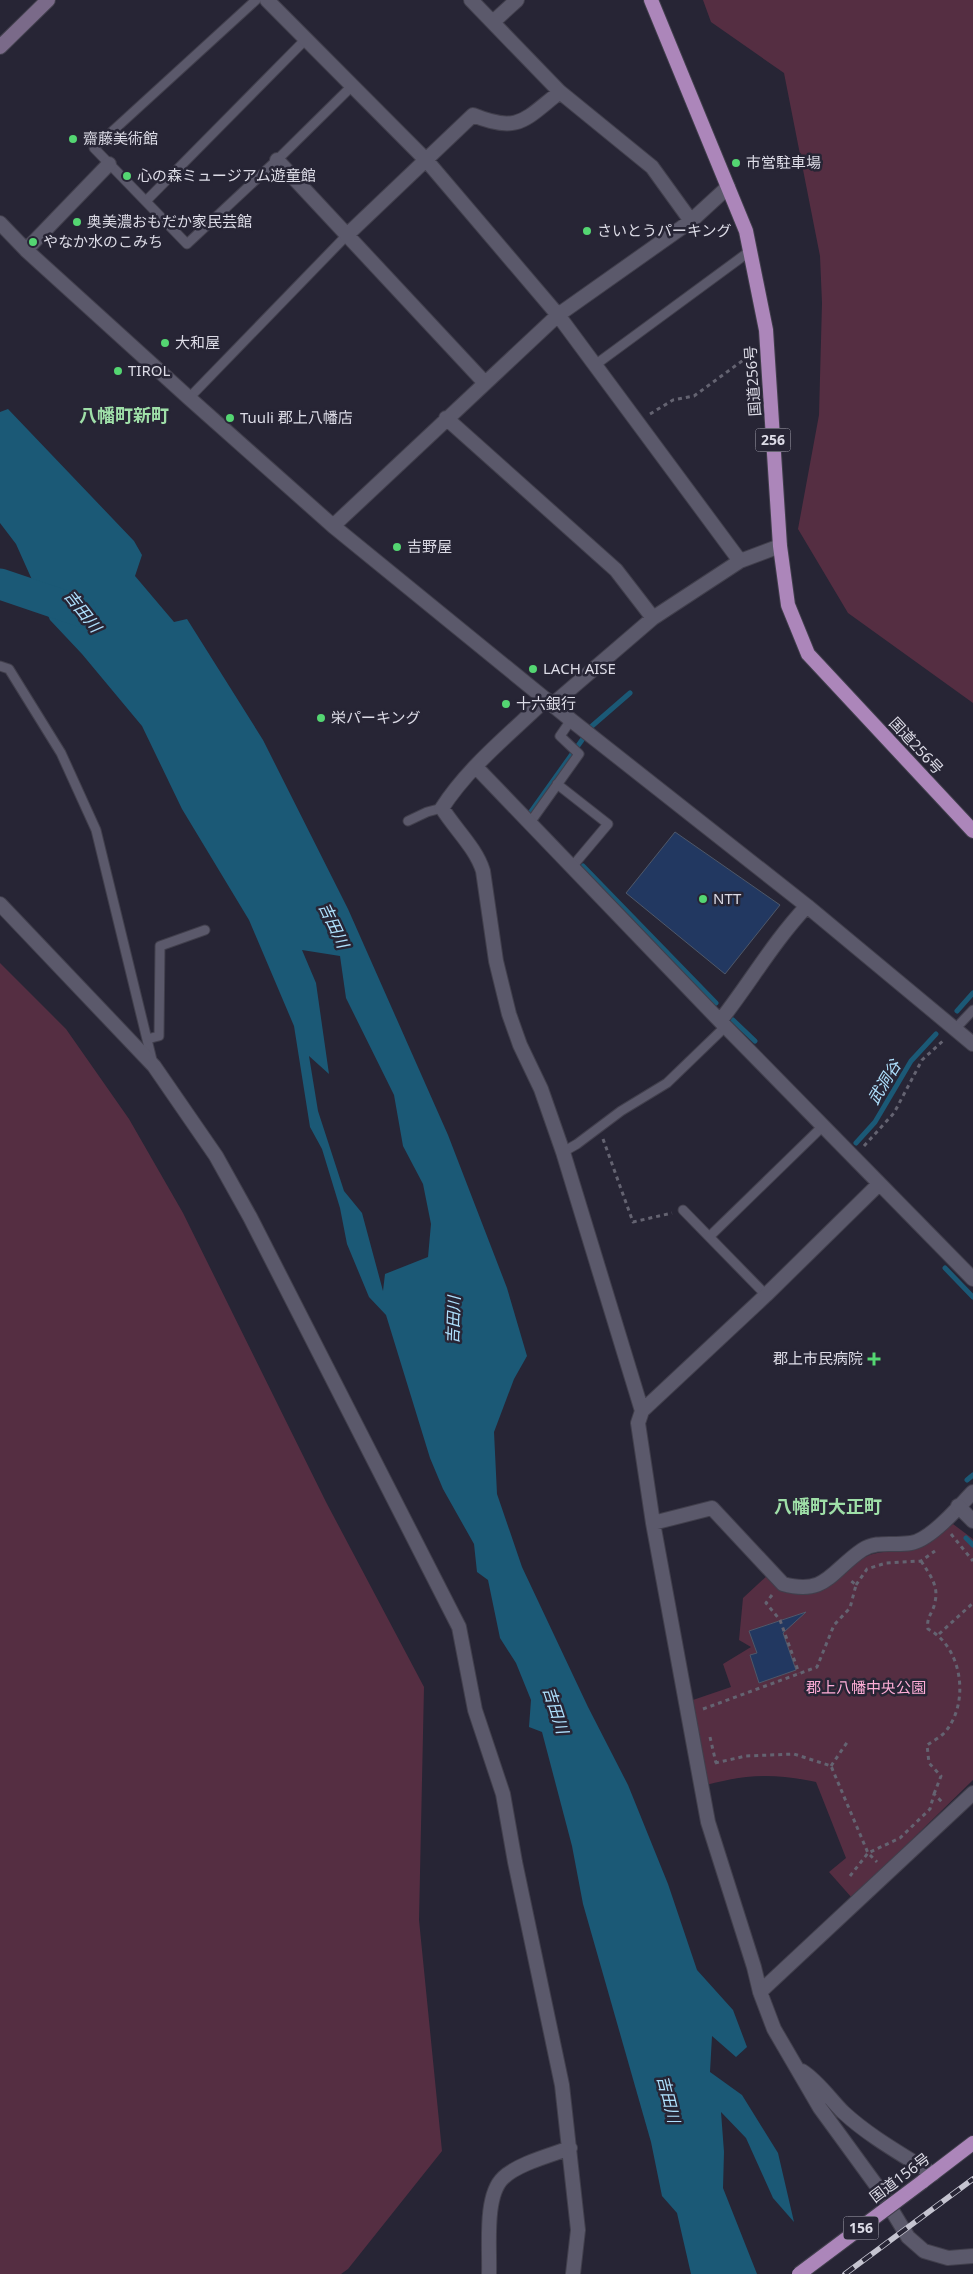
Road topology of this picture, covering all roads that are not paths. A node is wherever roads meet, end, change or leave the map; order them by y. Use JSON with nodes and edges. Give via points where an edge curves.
{"nodes":[{"id":1,"x":48,"y":0,"type":"edge"},
{"id":2,"x":256,"y":0,"type":"edge"},
{"id":3,"x":267,"y":0,"type":"edge"},
{"id":4,"x":471,"y":0,"type":"edge"},
{"id":5,"x":517,"y":0,"type":"edge"},
{"id":6,"x":650,"y":0,"type":"edge"},
{"id":7,"x":493,"y":22,"type":"junction"},
{"id":8,"x":306,"y":39,"type":"junction"},
{"id":9,"x":0,"y":47,"type":"edge"},
{"id":10,"x":352,"y":86,"type":"junction"},
{"id":11,"x":560,"y":92,"type":"junction"},
{"id":12,"x":277,"y":160,"type":"junction"},
{"id":13,"x":427,"y":161,"type":"junction"},
{"id":14,"x":109,"y":164,"type":"junction"},
{"id":15,"x":728,"y":187,"type":"junction"},
{"id":16,"x":146,"y":201,"type":"junction"},
{"id":17,"x":691,"y":221,"type":"junction"},
{"id":18,"x":0,"y":223,"type":"edge"},
{"id":19,"x":348,"y":234,"type":"junction"},
{"id":20,"x":26,"y":250,"type":"junction"},
{"id":21,"x":750,"y":251,"type":"junction"},
{"id":22,"x":558,"y":315,"type":"junction"},
{"id":23,"x":594,"y":365,"type":"junction"},
{"id":24,"x":485,"y":383,"type":"junction"},
{"id":25,"x":189,"y":398,"type":"junction"},
{"id":26,"x":446,"y":418,"type":"junction"},
{"id":27,"x":334,"y":526,"type":"junction"},
{"id":28,"x":780,"y":546,"type":"junction"},
{"id":29,"x":740,"y":561,"type":"junction"},
{"id":30,"x":653,"y":618,"type":"junction"},
{"id":31,"x":0,"y":666,"type":"edge"},
{"id":32,"x":550,"y":702,"type":"junction"},
{"id":33,"x":571,"y":720,"type":"junction"},
{"id":34,"x":476,"y":767,"type":"junction"},
{"id":35,"x":557,"y":784,"type":"junction"},
{"id":36,"x":442,"y":808,"type":"junction"},
{"id":37,"x":408,"y":821,"type":"dead end"},
{"id":38,"x":529,"y":824,"type":"junction"},
{"id":39,"x":973,"y":831,"type":"edge"},
{"id":40,"x":572,"y":868,"type":"junction"},
{"id":41,"x":0,"y":904,"type":"edge"},
{"id":42,"x":806,"y":906,"type":"junction"},
{"id":43,"x":205,"y":930,"type":"dead end"},
{"id":44,"x":973,"y":1010,"type":"edge"},
{"id":45,"x":722,"y":1024,"type":"junction"},
{"id":46,"x":956,"y":1028,"type":"junction"},
{"id":47,"x":147,"y":1039,"type":"junction"},
{"id":48,"x":973,"y":1044,"type":"edge"},
{"id":49,"x":154,"y":1066,"type":"junction"},
{"id":50,"x":822,"y":1126,"type":"junction"},
{"id":51,"x":563,"y":1152,"type":"junction"},
{"id":52,"x":879,"y":1184,"type":"junction"},
{"id":53,"x":683,"y":1210,"type":"road end"},
{"id":54,"x":710,"y":1236,"type":"junction"},
{"id":55,"x":973,"y":1279,"type":"edge"},
{"id":56,"x":766,"y":1295,"type":"junction"},
{"id":57,"x":642,"y":1411,"type":"junction"},
{"id":58,"x":973,"y":1492,"type":"edge"},
{"id":59,"x":958,"y":1506,"type":"junction"},
{"id":60,"x":973,"y":1521,"type":"edge"},
{"id":61,"x":652,"y":1523,"type":"junction"},
{"id":62,"x":973,"y":1793,"type":"edge"},
{"id":63,"x":760,"y":1992,"type":"junction"},
{"id":64,"x":796,"y":2069,"type":"junction"},
{"id":65,"x":973,"y":2143,"type":"edge"},
{"id":66,"x":570,"y":2148,"type":"junction"},
{"id":67,"x":933,"y":2174,"type":"junction"},
{"id":68,"x":973,"y":2256,"type":"edge"},
{"id":69,"x":489,"y":2274,"type":"edge"},
{"id":70,"x":573,"y":2274,"type":"edge"},
{"id":71,"x":799,"y":2274,"type":"edge"}],
"edges":[{"from":1,"to":9,"type":"main road"},
{"from":2,"to":14,"type":"lane","via":[[94,148]]},
{"from":3,"to":8,"type":"street"},
{"from":4,"to":7,"type":"street"},
{"from":5,"to":7,"type":"street"},
{"from":6,"to":15,"type":"highway","name":"国道256号","number":"256"},
{"from":7,"to":11,"type":"street"},
{"from":8,"to":10,"type":"street"},
{"from":8,"to":16,"type":"lane"},
{"from":10,"to":12,"type":"lane"},
{"from":10,"to":13,"type":"street"},
{"from":11,"to":13,"type":"street","via":[[517,124],[492,123],[473,115]]},
{"from":11,"to":17,"type":"street","via":[[652,167]]},
{"from":12,"to":16,"type":"lane","via":[[187,244]]},
{"from":12,"to":19,"type":"street"},
{"from":13,"to":19,"type":"street"},
{"from":13,"to":22,"type":"street"},
{"from":14,"to":16,"type":"lane"},
{"from":14,"to":20,"type":"street"},
{"from":15,"to":17,"type":"street"},
{"from":15,"to":21,"type":"highway","name":"国道256号","number":"256","via":[[746,231]]},
{"from":17,"to":22,"type":"street"},
{"from":18,"to":20,"type":"street"},
{"from":19,"to":24,"type":"street"},
{"from":19,"to":25,"type":"lane"},
{"from":20,"to":25,"type":"street"},
{"from":21,"to":23,"type":"lane"},
{"from":21,"to":28,"type":"highway","name":"国道256号","number":"256","via":[[767,343]]},
{"from":22,"to":23,"type":"street"},
{"from":22,"to":24,"type":"street"},
{"from":23,"to":29,"type":"street"},
{"from":24,"to":26,"type":"street"},
{"from":25,"to":27,"type":"street"},
{"from":26,"to":27,"type":"street"},
{"from":26,"to":30,"type":"street","via":[[616,570]]},
{"from":27,"to":32,"type":"street"},
{"from":28,"to":29,"type":"street"},
{"from":28,"to":39,"type":"highway","name":"国道256号","number":"256","via":[[788,605],[808,654]]},
{"from":29,"to":30,"type":"street"},
{"from":30,"to":32,"type":"street"},
{"from":31,"to":47,"type":"lane","via":[[9,669],[61,753],[96,830]]},
{"from":32,"to":33,"type":"street"},
{"from":32,"to":34,"type":"street"},
{"from":33,"to":35,"type":"lane","via":[[560,736],[579,754]]},
{"from":33,"to":42,"type":"street"},
{"from":34,"to":36,"type":"street"},
{"from":34,"to":38,"type":"street"},
{"from":35,"to":38,"type":"lane"},
{"from":35,"to":40,"type":"lane","via":[[608,824]]},
{"from":36,"to":37,"type":"lane"},
{"from":36,"to":51,"type":"street","via":[[478,858],[509,1014]]},
{"from":38,"to":40,"type":"street"},
{"from":40,"to":45,"type":"street"},
{"from":41,"to":49,"type":"street"},
{"from":42,"to":45,"type":"street","via":[[783,931]]},
{"from":42,"to":46,"type":"street"},
{"from":43,"to":47,"type":"lane","via":[[160,946],[159,1036]]},
{"from":44,"to":46,"type":"lane"},
{"from":45,"to":50,"type":"street"},
{"from":45,"to":51,"type":"lane","via":[[667,1084],[621,1111]]},
{"from":46,"to":48,"type":"street"},
{"from":47,"to":49,"type":"lane"},
{"from":49,"to":66,"type":"street","via":[[216,1156],[250,1216],[459,1628],[475,1710],[503,1794],[562,2085]]},
{"from":50,"to":52,"type":"street"},
{"from":50,"to":54,"type":"lane"},
{"from":51,"to":57,"type":"street"},
{"from":52,"to":55,"type":"street"},
{"from":52,"to":56,"type":"street"},
{"from":53,"to":54,"type":"lane"},
{"from":54,"to":56,"type":"lane"},
{"from":56,"to":57,"type":"street"},
{"from":57,"to":61,"type":"street","via":[[638,1423]]},
{"from":58,"to":59,"type":"street"},
{"from":59,"to":60,"type":"street"},
{"from":59,"to":61,"type":"street","via":[[925,1538],[912,1543],[876,1544],[862,1550],[825,1582],[798,1588],[782,1584],[712,1508]]},
{"from":61,"to":63,"type":"street","via":[[708,1822]]},
{"from":62,"to":63,"type":"street"},
{"from":63,"to":64,"type":"street","via":[[774,2029]]},
{"from":64,"to":67,"type":"street","via":[[809,2076],[844,2112],[875,2137]]},
{"from":64,"to":68,"type":"street","via":[[908,2237],[924,2251],[948,2258]]},
{"from":65,"to":67,"type":"highway","name":"国道156号","number":"156"},
{"from":66,"to":69,"type":"street","via":[[517,2169],[495,2188],[491,2201]]},
{"from":66,"to":70,"type":"street","via":[[578,2230]]},
{"from":67,"to":71,"type":"highway","name":"国道156号","number":"156","bridge":true}]}
